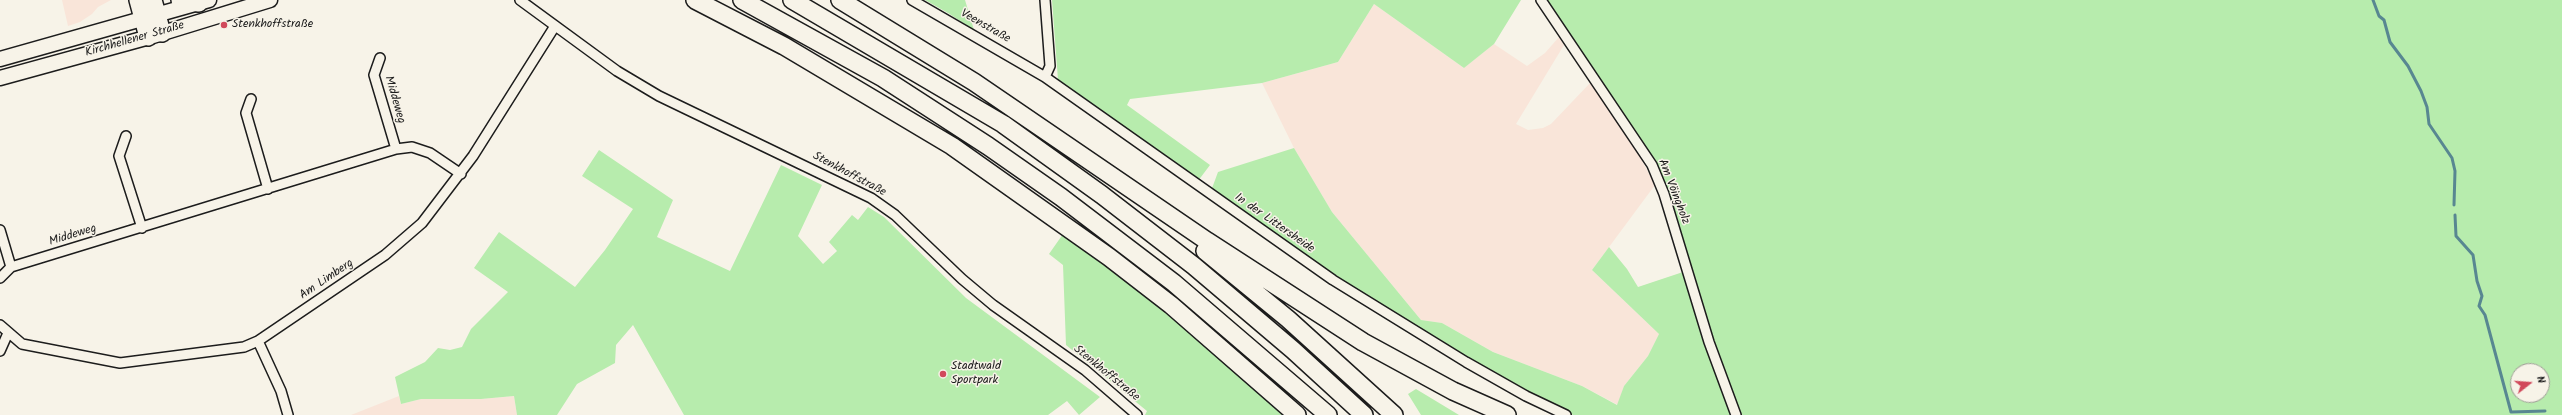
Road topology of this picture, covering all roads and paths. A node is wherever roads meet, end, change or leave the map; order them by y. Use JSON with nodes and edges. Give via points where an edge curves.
{"nodes":[{"id":1,"x":138,"y":0,"type":"edge"},
{"id":2,"x":180,"y":0,"type":"edge"},
{"id":3,"x":270,"y":0,"type":"edge"},
{"id":4,"x":520,"y":0,"type":"edge"},
{"id":5,"x":695,"y":0,"type":"edge"},
{"id":6,"x":742,"y":0,"type":"edge"},
{"id":7,"x":792,"y":0,"type":"edge"},
{"id":8,"x":840,"y":0,"type":"edge"},
{"id":9,"x":912,"y":0,"type":"edge"},
{"id":10,"x":1045,"y":0,"type":"edge"},
{"id":11,"x":1541,"y":0,"type":"edge"},
{"id":12,"x":204,"y":2,"type":"edge"},
{"id":13,"x":151,"y":12,"type":"edge"},
{"id":14,"x":555,"y":26,"type":"junction"},
{"id":15,"x":155,"y":35,"type":"junction"},
{"id":16,"x":380,"y":58,"type":"dead end"},
{"id":17,"x":0,"y":59,"type":"edge"},
{"id":18,"x":1045,"y":77,"type":"junction"},
{"id":19,"x":0,"y":78,"type":"edge"},
{"id":20,"x":251,"y":99,"type":"dead end"},
{"id":21,"x":1037,"y":124,"type":"junction"},
{"id":22,"x":126,"y":136,"type":"dead end"},
{"id":23,"x":396,"y":149,"type":"junction"},
{"id":24,"x":461,"y":174,"type":"junction"},
{"id":25,"x":268,"y":189,"type":"junction"},
{"id":26,"x":1066,"y":226,"type":"junction"},
{"id":27,"x":142,"y":228,"type":"junction"},
{"id":28,"x":0,"y":230,"type":"edge"},
{"id":29,"x":11,"y":267,"type":"junction"},
{"id":30,"x":0,"y":278,"type":"edge"},
{"id":31,"x":1174,"y":283,"type":"junction"},
{"id":32,"x":0,"y":325,"type":"edge"},
{"id":33,"x":8,"y":333,"type":"junction"},
{"id":34,"x":258,"y":341,"type":"junction"},
{"id":35,"x":0,"y":351,"type":"edge"},
{"id":36,"x":288,"y":415,"type":"edge"},
{"id":37,"x":1137,"y":415,"type":"edge"},
{"id":38,"x":1298,"y":415,"type":"edge"},
{"id":39,"x":1328,"y":415,"type":"edge"},
{"id":40,"x":1364,"y":415,"type":"edge"},
{"id":41,"x":1394,"y":415,"type":"edge"},
{"id":42,"x":1506,"y":415,"type":"edge"},
{"id":43,"x":1566,"y":415,"type":"edge"},
{"id":44,"x":1736,"y":415,"type":"edge"}],
"edges":[{"from":1,"to":13,"type":"highway"},
{"from":2,"to":12,"type":"highway"},
{"from":3,"to":15,"type":"main road","name":"Kirchhellener Straße"},
{"from":4,"to":14,"type":"street","name":"Stenkhoffstraße"},
{"from":5,"to":26,"type":"highway","via":[[784,46],[888,107],[952,146]]},
{"from":6,"to":31,"type":"highway","via":[[857,63],[933,109],[1061,197]]},
{"from":7,"to":40,"type":"highway","via":[[1003,124],[1102,195],[1194,266],[1293,350]]},
{"from":8,"to":21,"type":"highway"},
{"from":9,"to":18,"type":"street","name":"Veenstraße"},
{"from":10,"to":18,"type":"street","via":[[1050,66]]},
{"from":11,"to":44,"type":"street","name":"Am Vöingholz","via":[[1652,165],[1664,194],[1710,342]]},
{"from":12,"to":13,"type":"main road","name":"Kirchhellener Straße"},
{"from":13,"to":15,"type":"highway"},
{"from":13,"to":17,"type":"main road","name":"Kirchhellener Straße"},
{"from":14,"to":24,"type":"street","name":"Am Limberg"},
{"from":14,"to":37,"type":"street","name":"Stenkhoffstraße","via":[[617,71],[659,96],[871,198],[895,215],[993,305],[1085,370]]},
{"from":15,"to":19,"type":"main road","name":"Kirchhellener Straße"},
{"from":16,"to":23,"type":"street","name":"Middeweg","via":[[374,75]]},
{"from":18,"to":43,"type":"street","name":"In der Littersheide","via":[[1333,280],[1466,362]]},
{"from":20,"to":25,"type":"street","via":[[246,113]]},
{"from":21,"to":41,"type":"highway","via":[[1223,266],[1288,319]]},
{"from":21,"to":42,"type":"highway","via":[[1207,241],[1363,342],[1453,391]]},
{"from":22,"to":27,"type":"street","via":[[119,156]]},
{"from":23,"to":24,"type":"street","name":"Middeweg","via":[[412,147],[430,153]]},
{"from":23,"to":25,"type":"street","name":"Middeweg"},
{"from":24,"to":34,"type":"street","name":"Am Limberg","via":[[422,223],[385,255]]},
{"from":25,"to":27,"type":"street","name":"Middeweg"},
{"from":26,"to":31,"type":"highway"},
{"from":26,"to":38,"type":"highway","via":[[1171,305]]},
{"from":27,"to":29,"type":"street","name":"Middeweg"},
{"from":28,"to":29,"type":"street"},
{"from":29,"to":30,"type":"street","name":"Middeweg"},
{"from":31,"to":39,"type":"highway"},
{"from":32,"to":33,"type":"street","name":"Am Limberg"},
{"from":33,"to":34,"type":"street","name":"Am Limberg","via":[[22,344],[120,363],[226,350]]},
{"from":33,"to":35,"type":"street"},
{"from":34,"to":36,"type":"street","via":[[281,391]]}]}
